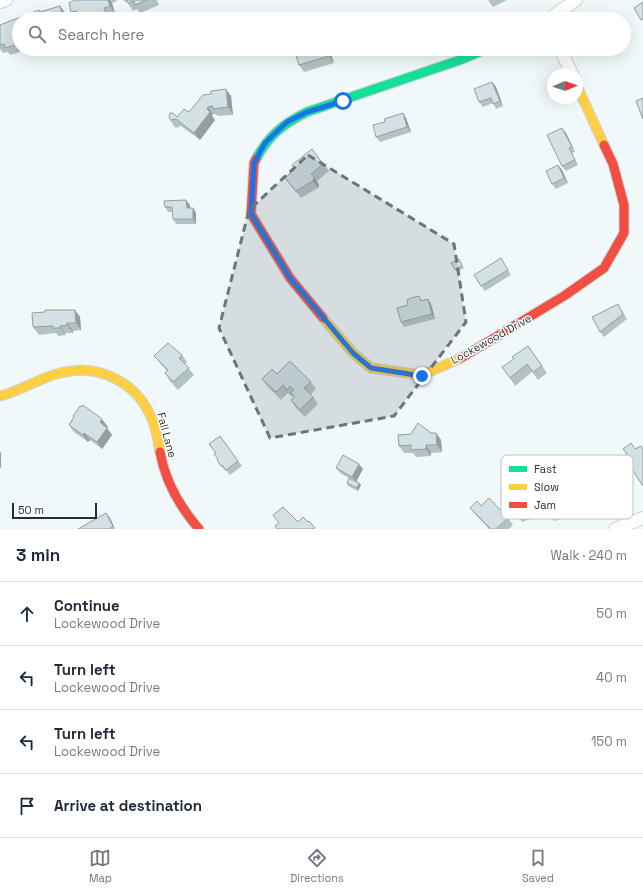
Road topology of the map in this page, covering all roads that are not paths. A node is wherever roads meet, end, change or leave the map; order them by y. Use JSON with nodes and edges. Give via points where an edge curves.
{"nodes":[{"id":1,"x":6,"y":0,"type":"edge"},
{"id":2,"x":576,"y":0,"type":"edge"},
{"id":3,"x":0,"y":2,"type":"edge"},
{"id":4,"x":559,"y":12,"type":"edge"},
{"id":5,"x":470,"y":56,"type":"edge"},
{"id":6,"x":563,"y":56,"type":"edge"},
{"id":7,"x":569,"y":68,"type":"edge"},
{"id":8,"x":583,"y":99,"type":"edge"},
{"id":9,"x":0,"y":396,"type":"edge"},
{"id":10,"x":643,"y":518,"type":"edge"},
{"id":11,"x":194,"y":528,"type":"edge"},
{"id":12,"x":615,"y":529,"type":"edge"}],
"edges":[{"from":1,"to":3,"type":"street"},
{"from":2,"to":4,"type":"street"},
{"from":5,"to":8,"type":"street","name":"Lockewood Drive","via":[[307,112],[287,122],[265,143],[254,163],[251,214],[290,278],[353,353],[371,368],[422,376],[476,350],[604,268],[624,233],[624,205],[612,164]]},
{"from":6,"to":7,"type":"street"},
{"from":9,"to":11,"type":"street","name":"Fall Lane","via":[[68,371],[92,371],[112,375],[144,402],[153,421],[170,484]]},
{"from":10,"to":12,"type":"street"}]}
